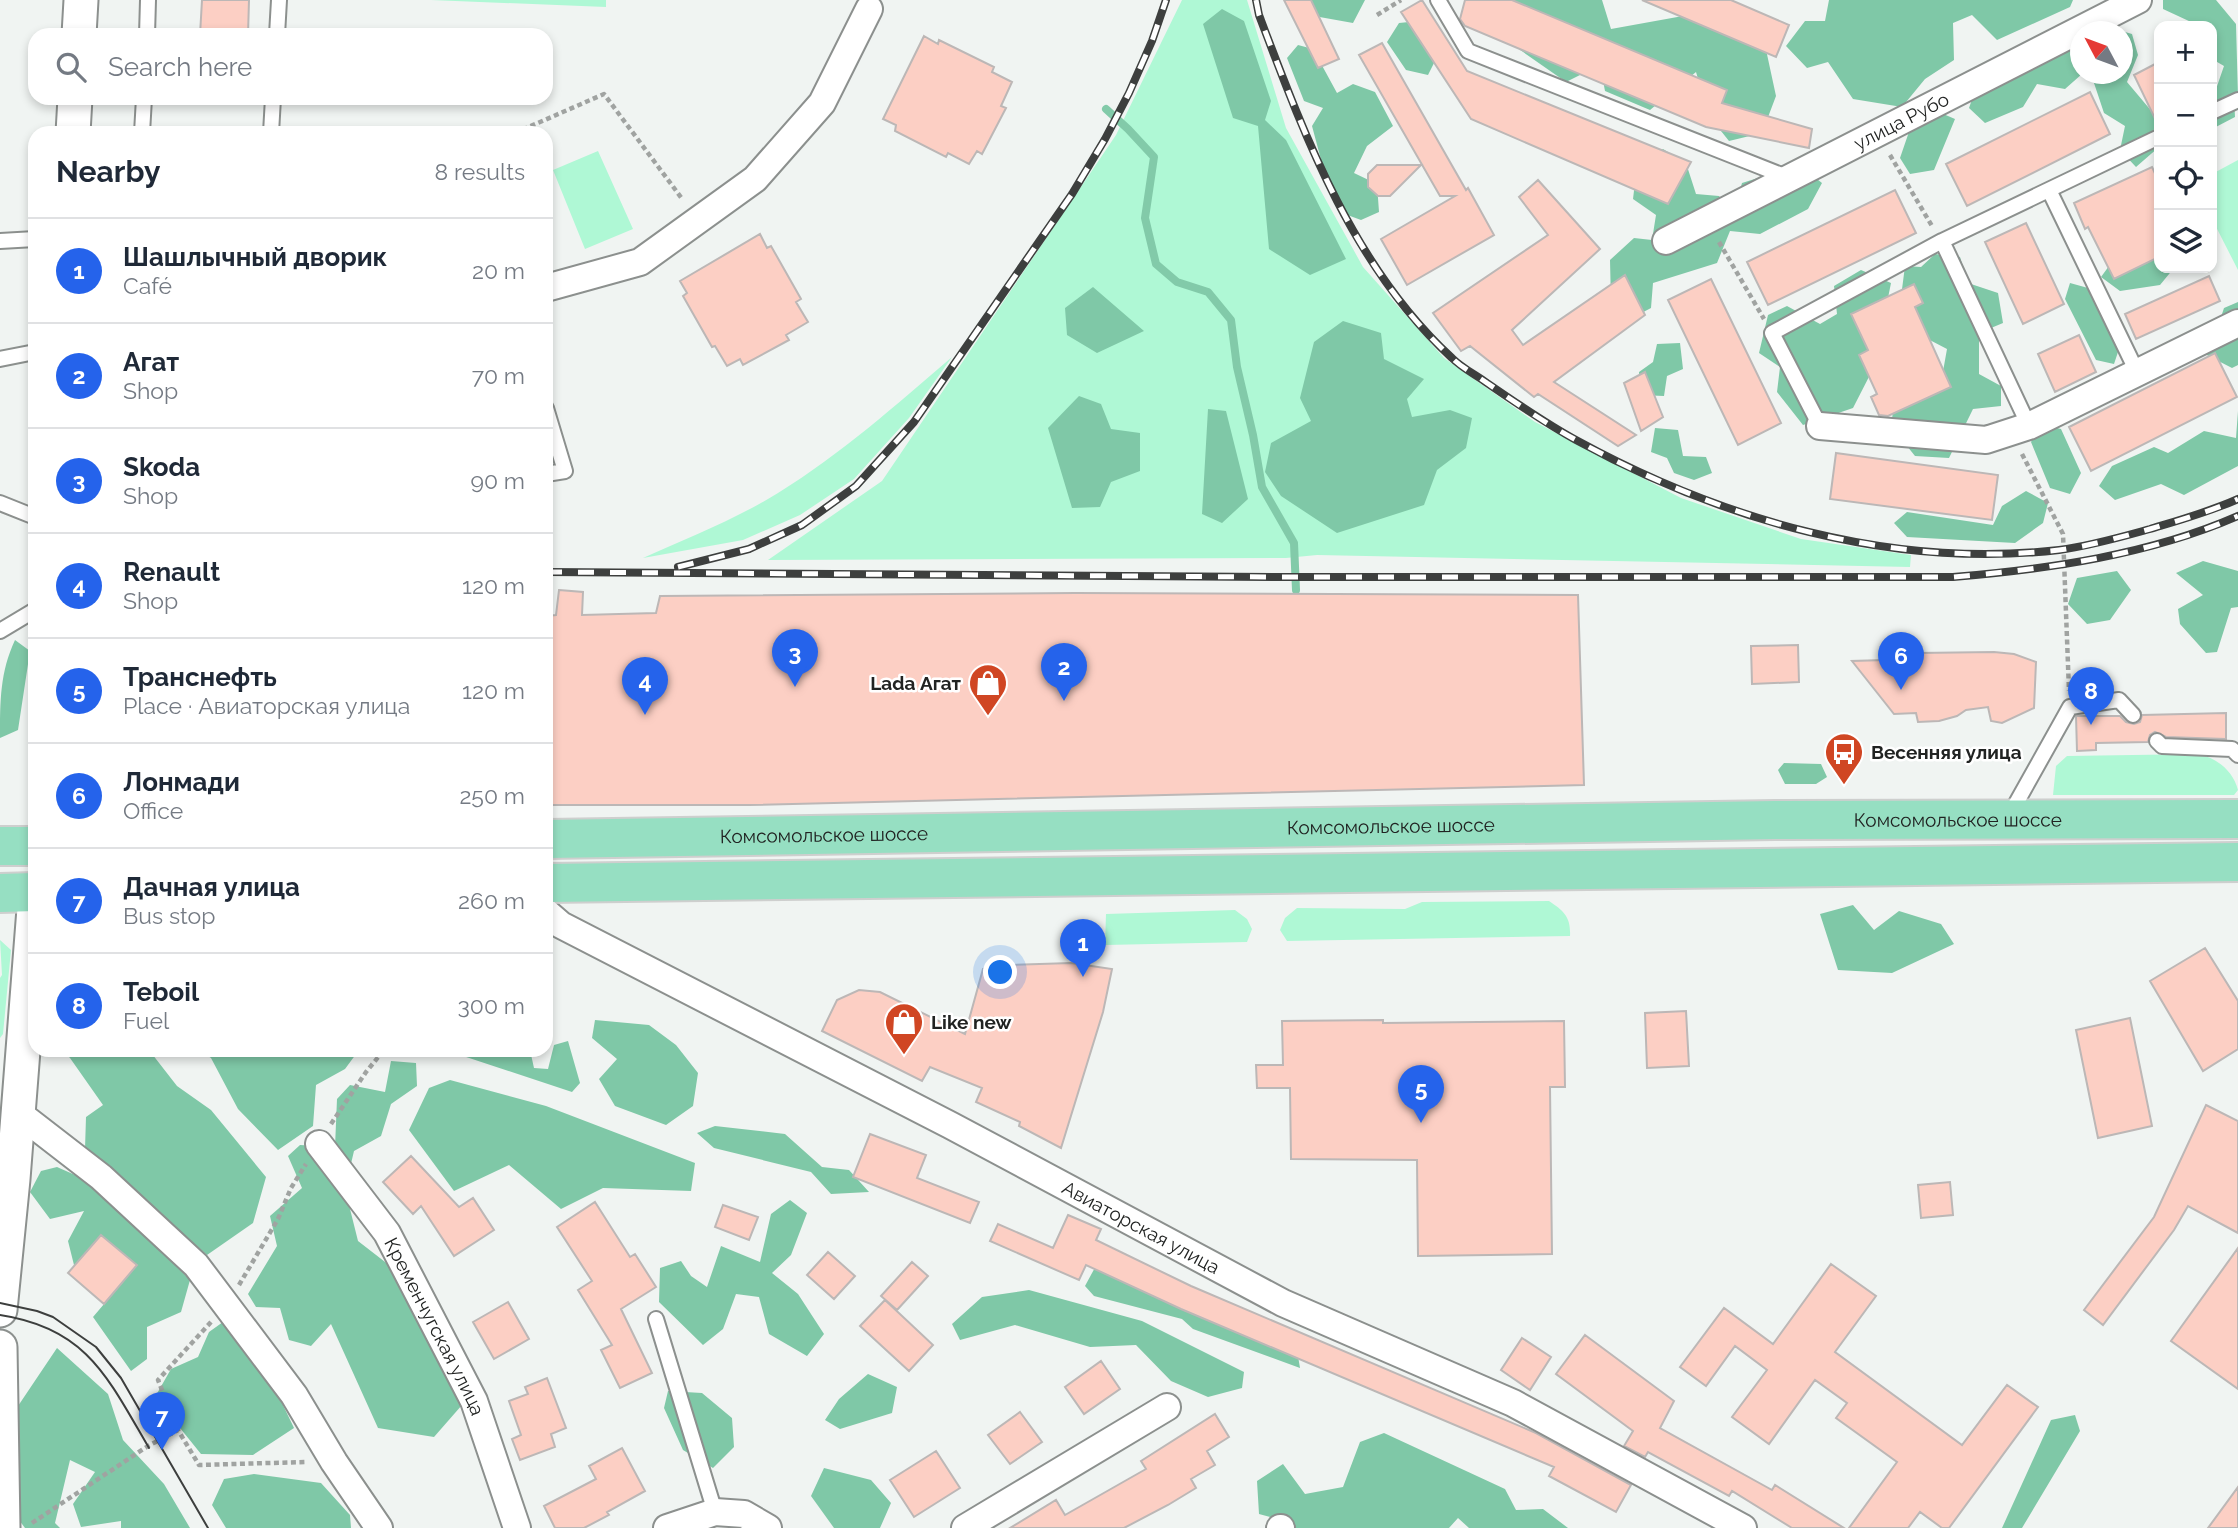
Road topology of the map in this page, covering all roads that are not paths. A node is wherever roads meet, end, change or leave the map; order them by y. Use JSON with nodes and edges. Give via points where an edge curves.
{"nodes":[{"id":1,"x":80,"y":0,"type":"edge"},
{"id":2,"x":148,"y":0,"type":"edge"},
{"id":3,"x":279,"y":0,"type":"edge"},
{"id":4,"x":1438,"y":0,"type":"edge"},
{"id":5,"x":2125,"y":3,"type":"edge"},
{"id":6,"x":869,"y":9,"type":"dead end"},
{"id":7,"x":79,"y":28,"type":"edge"},
{"id":8,"x":146,"y":28,"type":"edge"},
{"id":9,"x":277,"y":28,"type":"edge"},
{"id":10,"x":2238,"y":100,"type":"edge"},
{"id":11,"x":75,"y":105,"type":"edge"},
{"id":12,"x":144,"y":105,"type":"edge"},
{"id":13,"x":273,"y":105,"type":"edge"},
{"id":14,"x":2217,"y":110,"type":"edge"},
{"id":15,"x":73,"y":126,"type":"edge"},
{"id":16,"x":142,"y":126,"type":"edge"},
{"id":17,"x":271,"y":126,"type":"edge"},
{"id":18,"x":2154,"y":139,"type":"edge"},
{"id":19,"x":1789,"y":178,"type":"junction"},
{"id":20,"x":2049,"y":190,"type":"junction"},
{"id":21,"x":28,"y":239,"type":"edge"},
{"id":22,"x":0,"y":241,"type":"edge"},
{"id":23,"x":1666,"y":241,"type":"dead end"},
{"id":24,"x":1942,"y":242,"type":"junction"},
{"id":25,"x":553,"y":286,"type":"edge"},
{"id":26,"x":2238,"y":323,"type":"edge"},
{"id":27,"x":28,"y":353,"type":"edge"},
{"id":28,"x":0,"y":359,"type":"edge"},
{"id":29,"x":2137,"y":372,"type":"junction"},
{"id":30,"x":1820,"y":426,"type":"joint"},
{"id":31,"x":2020,"y":429,"type":"junction"},
{"id":32,"x":553,"y":431,"type":"edge"},
{"id":33,"x":553,"y":473,"type":"edge"},
{"id":34,"x":0,"y":503,"type":"edge"},
{"id":35,"x":28,"y":514,"type":"edge"},
{"id":36,"x":28,"y":614,"type":"edge"},
{"id":37,"x":0,"y":631,"type":"edge"},
{"id":38,"x":2133,"y":715,"type":"dead end"},
{"id":39,"x":2157,"y":741,"type":"dead end"},
{"id":40,"x":2238,"y":755,"type":"edge"},
{"id":41,"x":2007,"y":819,"type":"junction"},
{"id":42,"x":2238,"y":819,"type":"edge"},
{"id":43,"x":553,"y":839,"type":"edge"},
{"id":44,"x":0,"y":846,"type":"edge"},
{"id":45,"x":28,"y":846,"type":"edge"},
{"id":46,"x":2238,"y":862,"type":"edge"},
{"id":47,"x":553,"y":883,"type":"edge"},
{"id":48,"x":0,"y":893,"type":"edge"},
{"id":49,"x":28,"y":894,"type":"edge"},
{"id":50,"x":553,"y":918,"type":"edge"},
{"id":51,"x":28,"y":944,"type":"edge"},
{"id":52,"x":11,"y":1066,"type":"edge"},
{"id":53,"x":8,"y":1106,"type":"edge"},
{"id":54,"x":0,"y":1144,"type":"edge"},
{"id":55,"x":319,"y":1144,"type":"road end"},
{"id":56,"x":13,"y":1179,"type":"junction"},
{"id":57,"x":0,"y":1310,"type":"edge"},
{"id":58,"x":656,"y":1319,"type":"dead end"},
{"id":59,"x":0,"y":1347,"type":"edge"},
{"id":60,"x":1167,"y":1407,"type":"dead end"},
{"id":61,"x":715,"y":1512,"type":"junction"},
{"id":62,"x":3,"y":1528,"type":"edge"},
{"id":63,"x":379,"y":1528,"type":"edge"},
{"id":64,"x":517,"y":1528,"type":"edge"},
{"id":65,"x":667,"y":1528,"type":"edge"},
{"id":66,"x":768,"y":1528,"type":"edge"},
{"id":67,"x":965,"y":1528,"type":"edge"},
{"id":68,"x":1743,"y":1528,"type":"edge"}],
"edges":[{"from":1,"to":7,"type":"street"},
{"from":2,"to":8,"type":"lane"},
{"from":3,"to":9,"type":"lane"},
{"from":4,"to":19,"type":"lane","via":[[1468,51]]},
{"from":5,"to":19,"type":"street","name":"улица Рубо"},
{"from":6,"to":25,"type":"street","via":[[822,103],[755,179],[640,262]]},
{"from":10,"to":14,"type":"lane"},
{"from":11,"to":15,"type":"street"},
{"from":12,"to":16,"type":"lane"},
{"from":13,"to":17,"type":"lane"},
{"from":18,"to":20,"type":"lane"},
{"from":19,"to":23,"type":"street","name":"улица Рубо"},
{"from":20,"to":24,"type":"lane"},
{"from":20,"to":29,"type":"lane"},
{"from":21,"to":22,"type":"lane"},
{"from":24,"to":30,"type":"lane","via":[[1772,333]]},
{"from":24,"to":31,"type":"lane"},
{"from":26,"to":29,"type":"street"},
{"from":27,"to":28,"type":"lane"},
{"from":29,"to":31,"type":"street"},
{"from":30,"to":31,"type":"street","via":[[1986,440]]},
{"from":32,"to":33,"type":"lane","via":[[565,471]]},
{"from":34,"to":35,"type":"lane"},
{"from":36,"to":37,"type":"lane"},
{"from":38,"to":41,"type":"lane","via":[[2119,700],[2070,707]]},
{"from":39,"to":40,"type":"lane","via":[[2162,746],[2232,749]]},
{"from":41,"to":42,"type":"main road","name":"Комсомольское шоссе"},
{"from":41,"to":43,"type":"main road","name":"Комсомольское шоссе"},
{"from":44,"to":45,"type":"main road"},
{"from":46,"to":47,"type":"main road"},
{"from":48,"to":49,"type":"main road"},
{"from":50,"to":68,"type":"street","name":"Авиаторская улица","via":[[1283,1303],[1513,1402]]},
{"from":51,"to":52,"type":"street"},
{"from":52,"to":53,"type":"street"},
{"from":53,"to":56,"type":"street"},
{"from":53,"to":63,"type":"street","via":[[110,1186],[196,1265],[294,1395]]},
{"from":54,"to":56,"type":"street"},
{"from":55,"to":64,"type":"street","name":"Кременчугская улица","via":[[387,1233],[474,1401]]},
{"from":56,"to":57,"type":"street"},
{"from":58,"to":61,"type":"lane"},
{"from":59,"to":62,"type":"street"},
{"from":60,"to":67,"type":"street"},
{"from":61,"to":65,"type":"street"},
{"from":61,"to":66,"type":"street","via":[[744,1514]]}]}
